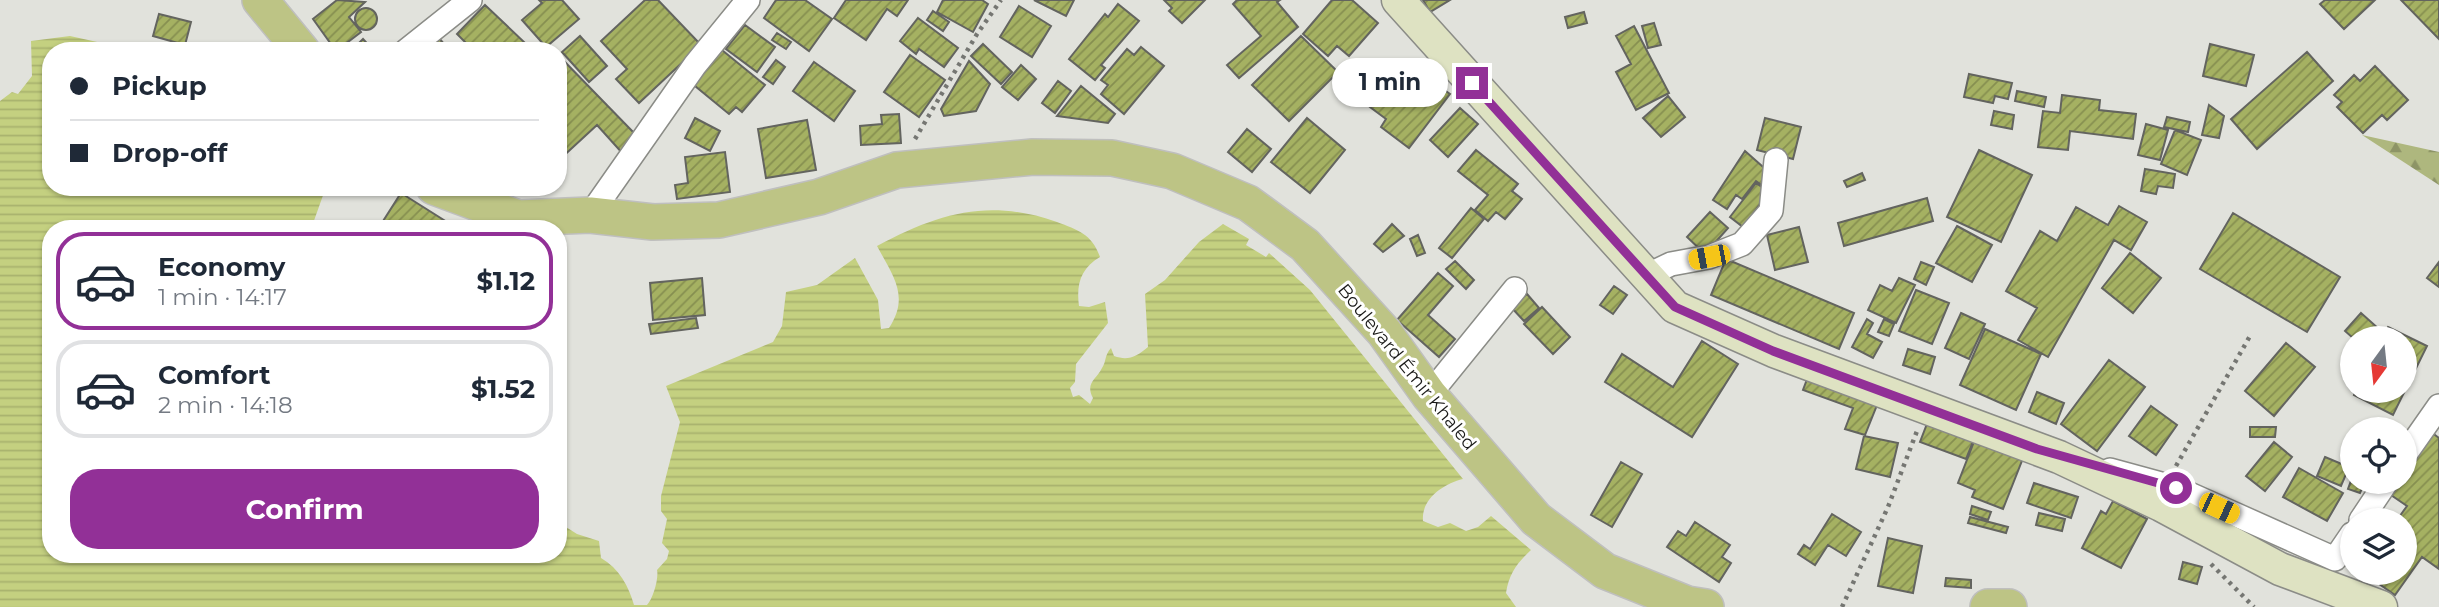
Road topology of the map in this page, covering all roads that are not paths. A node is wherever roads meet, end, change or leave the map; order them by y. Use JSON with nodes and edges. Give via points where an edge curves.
{"nodes":[{"id":1,"x":260,"y":0,"type":"edge"},
{"id":2,"x":470,"y":0,"type":"edge"},
{"id":3,"x":748,"y":0,"type":"edge"},
{"id":4,"x":1398,"y":0,"type":"edge"},
{"id":5,"x":295,"y":42,"type":"edge"},
{"id":6,"x":417,"y":42,"type":"edge"},
{"id":7,"x":1776,"y":160,"type":"dead end"},
{"id":8,"x":458,"y":196,"type":"edge"},
{"id":9,"x":590,"y":215,"type":"junction"},
{"id":10,"x":1648,"y":275,"type":"junction"},
{"id":11,"x":1515,"y":289,"type":"dead end"},
{"id":12,"x":1429,"y":395,"type":"junction"},
{"id":13,"x":2439,"y":406,"type":"edge"},
{"id":14,"x":2417,"y":437,"type":"edge"},
{"id":15,"x":2059,"y":457,"type":"junction"},
{"id":16,"x":2340,"y":552,"type":"edge"},
{"id":17,"x":1706,"y":607,"type":"edge"},
{"id":18,"x":1988,"y":607,"type":"edge"},
{"id":19,"x":2009,"y":607,"type":"edge"},
{"id":20,"x":2381,"y":607,"type":"edge"}],
"edges":[{"from":1,"to":5,"type":"main road"},
{"from":2,"to":6,"type":"street"},
{"from":3,"to":9,"type":"street","via":[[695,65]]},
{"from":4,"to":10,"type":"main road"},
{"from":7,"to":10,"type":"street","via":[[1772,211],[1742,244]]},
{"from":8,"to":9,"type":"main road","name":"Boulevard Émir Khaled","via":[[518,218]]},
{"from":9,"to":12,"type":"main road","name":"Boulevard Émir Khaled","via":[[653,222],[719,220],[819,197],[897,170],[1033,157],[1112,158],[1172,171],[1248,203],[1305,245],[1384,332]]},
{"from":10,"to":15,"type":"main road","via":[[1675,307],[1773,351]]},
{"from":11,"to":12,"type":"street"},
{"from":12,"to":17,"type":"main road","name":"Boulevard Émir Khaled","via":[[1536,519],[1605,571],[1687,604]]},
{"from":13,"to":14,"type":"street"},
{"from":15,"to":16,"type":"street","via":[[2165,484],[2335,559]]},
{"from":15,"to":20,"type":"main road","via":[[2280,569]]},
{"from":18,"to":19,"type":"main road"}]}
